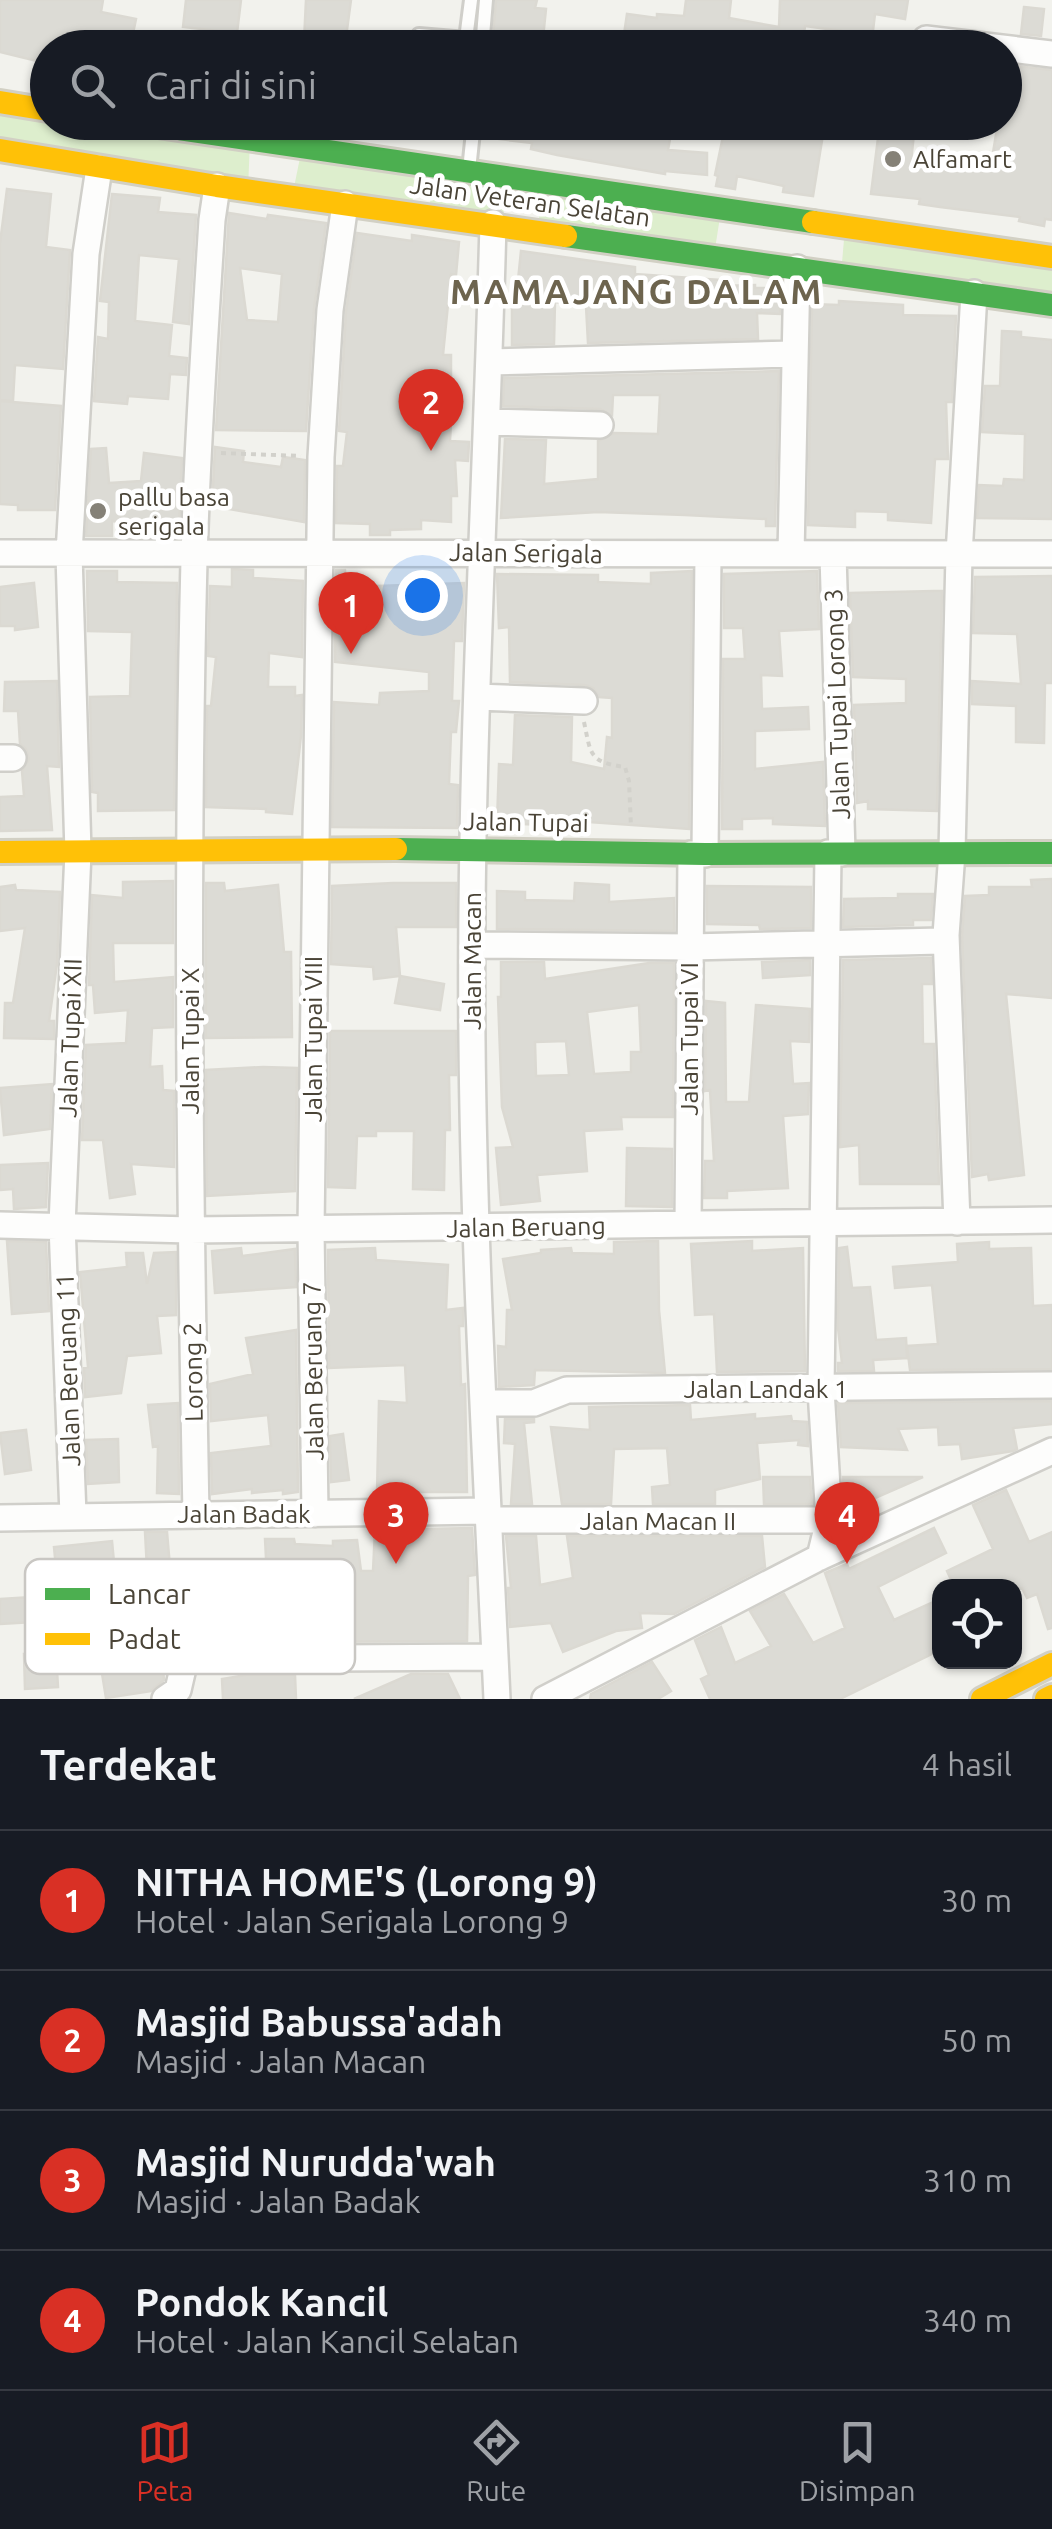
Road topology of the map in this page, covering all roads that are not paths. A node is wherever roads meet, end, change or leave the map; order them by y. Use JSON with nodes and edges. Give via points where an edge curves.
{"nodes":[{"id":1,"x":471,"y":0,"type":"edge"},
{"id":2,"x":486,"y":0,"type":"edge"},
{"id":3,"x":467,"y":30,"type":"edge"},
{"id":4,"x":484,"y":30,"type":"edge"},
{"id":5,"x":1022,"y":50,"type":"edge"},
{"id":6,"x":1052,"y":54,"type":"edge"},
{"id":7,"x":0,"y":102,"type":"edge"},
{"id":8,"x":30,"y":107,"type":"edge"},
{"id":9,"x":256,"y":140,"type":"edge"},
{"id":10,"x":472,"y":140,"type":"edge"},
{"id":11,"x":0,"y":150,"type":"edge"},
{"id":12,"x":99,"y":168,"type":"junction"},
{"id":13,"x":273,"y":169,"type":"junction"},
{"id":14,"x":469,"y":173,"type":"junction"},
{"id":15,"x":217,"y":186,"type":"junction"},
{"id":16,"x":346,"y":204,"type":"junction"},
{"id":17,"x":733,"y":212,"type":"junction"},
{"id":18,"x":492,"y":223,"type":"junction"},
{"id":19,"x":724,"y":256,"type":"junction"},
{"id":20,"x":1052,"y":257,"type":"edge"},
{"id":21,"x":797,"y":268,"type":"junction"},
{"id":22,"x":974,"y":294,"type":"junction"},
{"id":23,"x":1052,"y":305,"type":"edge"},
{"id":24,"x":794,"y":354,"type":"junction"},
{"id":25,"x":489,"y":362,"type":"junction"},
{"id":26,"x":487,"y":422,"type":"junction"},
{"id":27,"x":600,"y":426,"type":"dead end"},
{"id":28,"x":322,"y":552,"type":"junction"},
{"id":29,"x":483,"y":552,"type":"junction"},
{"id":30,"x":0,"y":553,"type":"edge"},
{"id":31,"x":69,"y":554,"type":"junction"},
{"id":32,"x":791,"y":554,"type":"junction"},
{"id":33,"x":959,"y":554,"type":"junction"},
{"id":34,"x":1052,"y":554,"type":"edge"},
{"id":35,"x":194,"y":555,"type":"junction"},
{"id":36,"x":708,"y":555,"type":"junction"},
{"id":37,"x":833,"y":555,"type":"junction"},
{"id":38,"x":477,"y":697,"type":"junction"},
{"id":39,"x":584,"y":702,"type":"road end"},
{"id":40,"x":472,"y":849,"type":"junction"},
{"id":41,"x":314,"y":850,"type":"junction"},
{"id":42,"x":0,"y":852,"type":"edge"},
{"id":43,"x":78,"y":852,"type":"junction"},
{"id":44,"x":189,"y":852,"type":"junction"},
{"id":45,"x":952,"y":852,"type":"junction"},
{"id":46,"x":834,"y":853,"type":"junction"},
{"id":47,"x":1052,"y":853,"type":"edge"},
{"id":48,"x":698,"y":854,"type":"junction"},
{"id":49,"x":946,"y":935,"type":"junction"},
{"id":50,"x":826,"y":944,"type":"junction"},
{"id":51,"x":472,"y":946,"type":"junction"},
{"id":52,"x":690,"y":946,"type":"junction"},
{"id":53,"x":1052,"y":1220,"type":"edge"},
{"id":54,"x":825,"y":1222,"type":"junction"},
{"id":55,"x":957,"y":1222,"type":"junction"},
{"id":56,"x":688,"y":1224,"type":"junction"},
{"id":57,"x":0,"y":1225,"type":"edge"},
{"id":58,"x":62,"y":1225,"type":"junction"},
{"id":59,"x":476,"y":1228,"type":"junction"},
{"id":60,"x":311,"y":1229,"type":"junction"},
{"id":61,"x":190,"y":1230,"type":"junction"},
{"id":62,"x":1052,"y":1385,"type":"edge"},
{"id":63,"x":821,"y":1390,"type":"junction"},
{"id":64,"x":484,"y":1403,"type":"junction"},
{"id":65,"x":1052,"y":1451,"type":"edge"},
{"id":66,"x":315,"y":1514,"type":"junction"},
{"id":67,"x":74,"y":1515,"type":"junction"},
{"id":68,"x":196,"y":1515,"type":"junction"},
{"id":69,"x":488,"y":1516,"type":"junction"},
{"id":70,"x":0,"y":1518,"type":"edge"},
{"id":71,"x":829,"y":1520,"type":"junction"},
{"id":72,"x":820,"y":1557,"type":"junction"},
{"id":73,"x":355,"y":1658,"type":"edge"},
{"id":74,"x":495,"y":1658,"type":"junction"},
{"id":75,"x":1052,"y":1664,"type":"edge"},
{"id":76,"x":182,"y":1674,"type":"edge"},
{"id":77,"x":495,"y":1698,"type":"edge"},
{"id":78,"x":164,"y":1699,"type":"edge"},
{"id":79,"x":544,"y":1699,"type":"edge"},
{"id":80,"x":982,"y":1699,"type":"edge"}],
"edges":[{"from":1,"to":3,"type":"lane"},
{"from":2,"to":4,"type":"lane"},
{"from":5,"to":6,"type":"street"},
{"from":7,"to":8,"type":"main road"},
{"from":9,"to":13,"type":"main road","name":"Jalan Veteran Selatan"},
{"from":10,"to":14,"type":"lane"},
{"from":11,"to":12,"type":"main road","name":"Jalan Veteran Selatan"},
{"from":12,"to":15,"type":"main road","name":"Jalan Veteran Selatan"},
{"from":12,"to":31,"type":"street","name":"Jalan Tupai XII","via":[[86,254]]},
{"from":13,"to":14,"type":"main road","name":"Jalan Veteran Selatan"},
{"from":13,"to":15,"type":"main road","name":"Jalan Veteran Selatan"},
{"from":13,"to":16,"type":"main road","name":"Jalan Veteran Selatan"},
{"from":14,"to":17,"type":"main road","name":"Jalan Veteran Selatan"},
{"from":15,"to":35,"type":"street","name":"Jalan Tupai X"},
{"from":16,"to":18,"type":"main road","name":"Jalan Veteran Selatan"},
{"from":16,"to":28,"type":"street","name":"Jalan Tupai VIII","via":[[330,310]]},
{"from":17,"to":19,"type":"main road"},
{"from":17,"to":20,"type":"main road","name":"Jalan Veteran Selatan"},
{"from":18,"to":19,"type":"main road","name":"Jalan Veteran Selatan"},
{"from":18,"to":25,"type":"street","name":"Jalan Macan"},
{"from":19,"to":21,"type":"main road","name":"Jalan Veteran Selatan"},
{"from":21,"to":22,"type":"main road","name":"Jalan Veteran Selatan"},
{"from":21,"to":24,"type":"street"},
{"from":22,"to":23,"type":"main road","name":"Jalan Veteran Selatan"},
{"from":22,"to":33,"type":"street"},
{"from":24,"to":25,"type":"street"},
{"from":24,"to":32,"type":"street"},
{"from":25,"to":26,"type":"street","name":"Jalan Macan"},
{"from":26,"to":27,"type":"street"},
{"from":26,"to":29,"type":"street","name":"Jalan Macan"},
{"from":28,"to":29,"type":"street","name":"Jalan Serigala"},
{"from":28,"to":35,"type":"street","name":"Jalan Serigala"},
{"from":28,"to":41,"type":"street","name":"Jalan Tupai VIII"},
{"from":29,"to":36,"type":"street","name":"Jalan Serigala"},
{"from":29,"to":38,"type":"street","name":"Jalan Macan"},
{"from":30,"to":31,"type":"street","name":"Jalan Serigala"},
{"from":31,"to":35,"type":"street","name":"Jalan Serigala"},
{"from":31,"to":43,"type":"street","name":"Jalan Tupai XII"},
{"from":32,"to":36,"type":"street","name":"Jalan Serigala"},
{"from":32,"to":37,"type":"street","name":"Jalan Serigala"},
{"from":33,"to":34,"type":"street","name":"Jalan Serigala"},
{"from":33,"to":37,"type":"street","name":"Jalan Serigala"},
{"from":33,"to":45,"type":"street"},
{"from":35,"to":44,"type":"street","name":"Jalan Tupai X"},
{"from":36,"to":48,"type":"street","name":"Jalan Tupai VI"},
{"from":37,"to":46,"type":"street","name":"Jalan Tupai Lorong 3"},
{"from":38,"to":39,"type":"street"},
{"from":38,"to":40,"type":"street","name":"Jalan Macan"},
{"from":40,"to":41,"type":"main road","name":"Jalan Tupai"},
{"from":40,"to":48,"type":"main road","name":"Jalan Tupai"},
{"from":40,"to":51,"type":"street","name":"Jalan Macan"},
{"from":41,"to":44,"type":"main road","name":"Jalan Tupai"},
{"from":41,"to":60,"type":"street","name":"Jalan Tupai VIII"},
{"from":42,"to":43,"type":"main road","name":"Jalan Tupai"},
{"from":43,"to":44,"type":"main road","name":"Jalan Tupai"},
{"from":43,"to":58,"type":"street","name":"Jalan Tupai XII"},
{"from":44,"to":61,"type":"street","name":"Jalan Tupai X"},
{"from":45,"to":46,"type":"main road","name":"Jalan Tupai"},
{"from":45,"to":47,"type":"main road","name":"Jalan Tupai"},
{"from":45,"to":49,"type":"street"},
{"from":46,"to":48,"type":"main road","name":"Jalan Tupai"},
{"from":46,"to":50,"type":"street","name":"Jalan Tupai Lorong 3"},
{"from":48,"to":52,"type":"street","name":"Jalan Tupai VI"},
{"from":49,"to":50,"type":"street","via":[[941,941]]},
{"from":49,"to":55,"type":"street"},
{"from":50,"to":52,"type":"street"},
{"from":50,"to":54,"type":"street","name":"Jalan Tupai Lorong 3"},
{"from":51,"to":52,"type":"street"},
{"from":51,"to":59,"type":"street","name":"Jalan Macan"},
{"from":52,"to":56,"type":"street","name":"Jalan Tupai VI"},
{"from":53,"to":55,"type":"street","name":"Jalan Beruang"},
{"from":54,"to":55,"type":"street","name":"Jalan Beruang"},
{"from":54,"to":56,"type":"street","name":"Jalan Beruang"},
{"from":54,"to":63,"type":"street","name":"Jalan Tupai Lorong 3"},
{"from":56,"to":59,"type":"street","name":"Jalan Beruang"},
{"from":57,"to":58,"type":"street","name":"Jalan Beruang"},
{"from":58,"to":61,"type":"street","name":"Jalan Beruang"},
{"from":58,"to":67,"type":"street","name":"Jalan Beruang 11"},
{"from":59,"to":60,"type":"street","name":"Jalan Beruang"},
{"from":59,"to":64,"type":"street","name":"Jalan Macan"},
{"from":60,"to":61,"type":"street","name":"Jalan Beruang"},
{"from":60,"to":66,"type":"street","name":"Jalan Beruang 7"},
{"from":61,"to":68,"type":"street","name":"Lorong 2"},
{"from":62,"to":63,"type":"street","name":"Jalan Landak 1"},
{"from":63,"to":64,"type":"street","name":"Jalan Landak 1","via":[[567,1390],[534,1404]]},
{"from":63,"to":71,"type":"street","name":"Jalan Tupai Lorong 3"},
{"from":64,"to":69,"type":"street","name":"Jalan Macan"},
{"from":65,"to":72,"type":"street"},
{"from":66,"to":68,"type":"street","name":"Jalan Badak"},
{"from":66,"to":69,"type":"street","name":"Jalan Badak"},
{"from":67,"to":68,"type":"street","name":"Jalan Badak"},
{"from":67,"to":70,"type":"street","name":"Jalan Badak"},
{"from":69,"to":71,"type":"street","name":"Jalan Macan II"},
{"from":69,"to":74,"type":"street","name":"Jalan Macan"},
{"from":71,"to":72,"type":"street","name":"Jalan Tupai Lorong 3"},
{"from":72,"to":79,"type":"street"},
{"from":73,"to":74,"type":"street"},
{"from":74,"to":77,"type":"street","name":"Jalan Macan"},
{"from":75,"to":80,"type":"main road"},
{"from":76,"to":78,"type":"street","via":[[178,1690]]}]}
